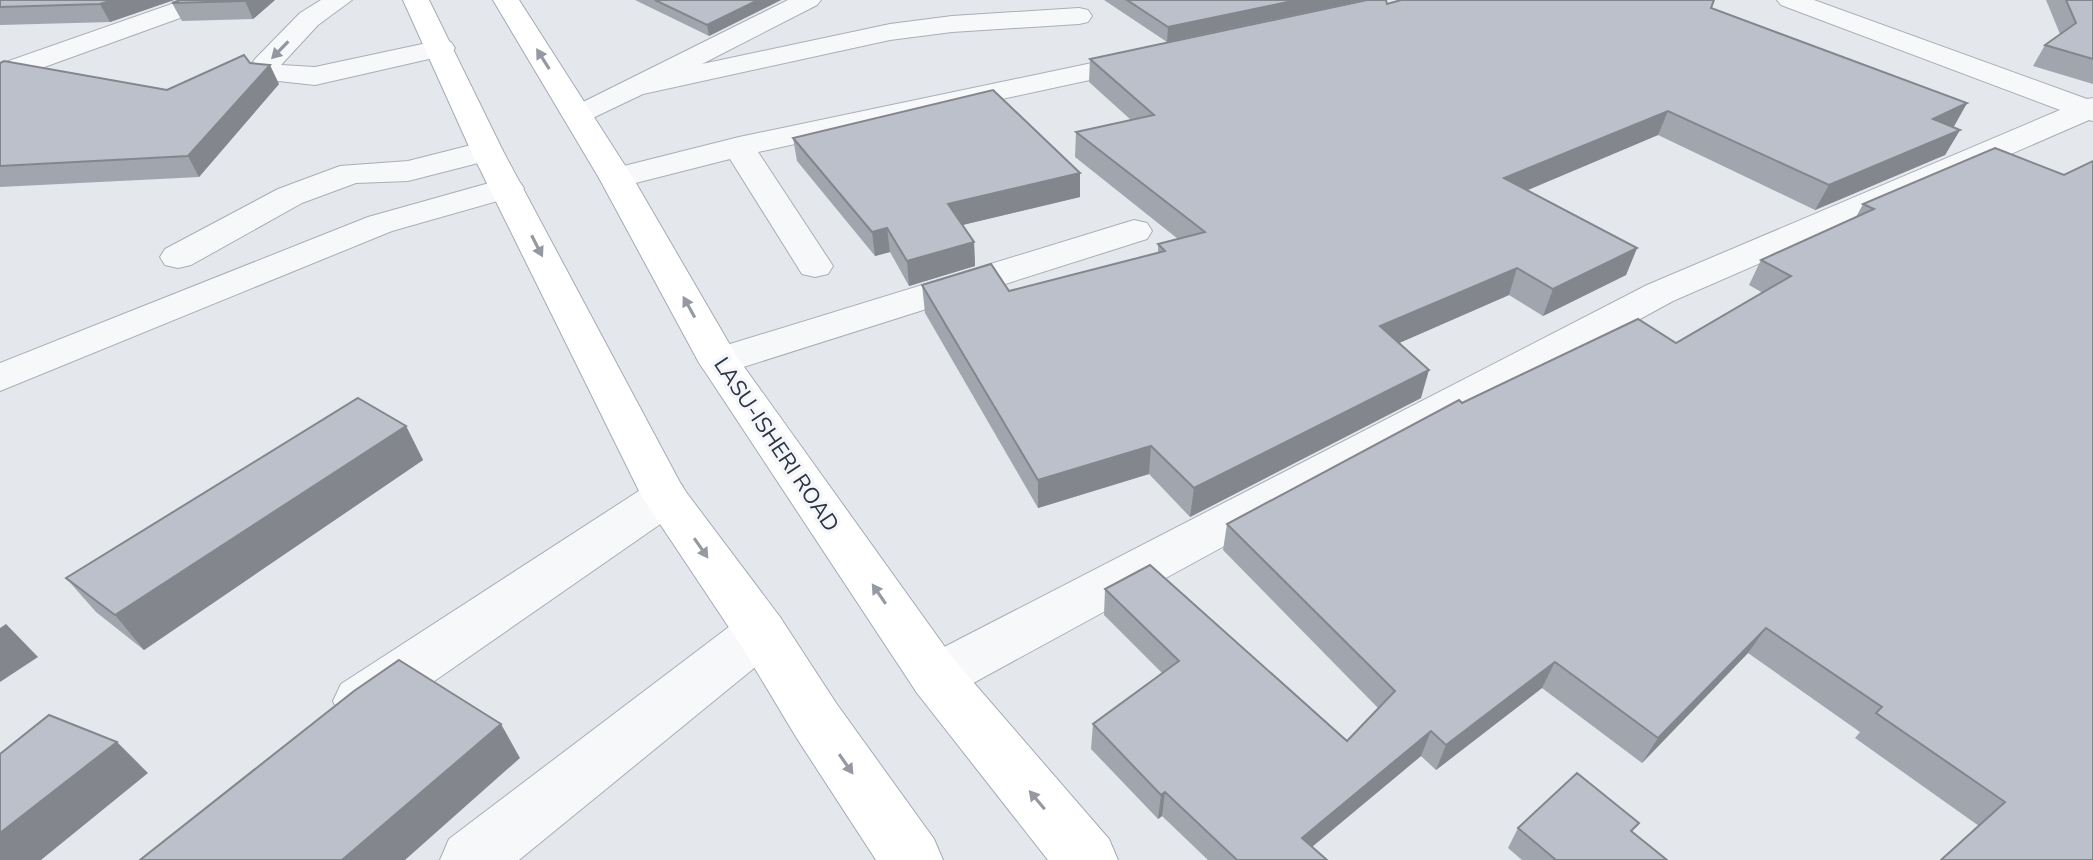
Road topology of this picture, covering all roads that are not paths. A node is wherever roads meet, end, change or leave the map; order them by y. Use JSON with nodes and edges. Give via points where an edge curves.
{"nodes":[{"id":1,"x":207,"y":0,"type":"edge"},
{"id":2,"x":339,"y":0,"type":"edge"},
{"id":3,"x":416,"y":0,"type":"edge"},
{"id":4,"x":506,"y":0,"type":"edge"},
{"id":5,"x":808,"y":0,"type":"edge"},
{"id":6,"x":1790,"y":0,"type":"edge"},
{"id":7,"x":1079,"y":16,"type":"dead end"},
{"id":8,"x":441,"y":48,"type":"junction"},
{"id":9,"x":1173,"y":53,"type":"edge"},
{"id":10,"x":0,"y":74,"type":"edge"},
{"id":11,"x":642,"y":86,"type":"junction"},
{"id":12,"x":2091,"y":110,"type":"edge"},
{"id":13,"x":578,"y":116,"type":"junction"},
{"id":14,"x":739,"y":147,"type":"junction"},
{"id":15,"x":497,"y":170,"type":"junction"},
{"id":16,"x":616,"y":178,"type":"junction"},
{"id":17,"x":1134,"y":231,"type":"dead end"},
{"id":18,"x":178,"y":257,"type":"dead end"},
{"id":19,"x":815,"y":266,"type":"dead end"},
{"id":20,"x":719,"y":361,"type":"junction"},
{"id":21,"x":0,"y":378,"type":"edge"},
{"id":22,"x":665,"y":497,"type":"junction"},
{"id":23,"x":761,"y":632,"type":"junction"},
{"id":24,"x":936,"y":677,"type":"junction"},
{"id":25,"x":319,"y":734,"type":"edge"},
{"id":26,"x":471,"y":860,"type":"edge"},
{"id":27,"x":912,"y":860,"type":"edge"},
{"id":28,"x":1087,"y":860,"type":"edge"}],
"edges":[{"from":1,"to":10,"type":"street"},
{"from":2,"to":8,"type":"street","one_way":true,"via":[[309,19],[265,65],[270,73],[315,76]]},
{"from":3,"to":8,"type":"main road"},
{"from":13,"to":4,"type":"main road","name":"LASU-ISHERI ROAD","one_way":true},
{"from":5,"to":11,"type":"street"},
{"from":6,"to":12,"type":"street"},
{"from":7,"to":11,"type":"street","via":[[890,32]]},
{"from":8,"to":15,"type":"main road"},
{"from":9,"to":14,"type":"street"},
{"from":11,"to":13,"type":"street"},
{"from":12,"to":24,"type":"street","via":[[1660,293]]},
{"from":13,"to":16,"type":"main road","name":"LASU-ISHERI ROAD"},
{"from":14,"to":16,"type":"street"},
{"from":14,"to":19,"type":"street"},
{"from":15,"to":18,"type":"street","via":[[352,173],[290,196]]},
{"from":15,"to":21,"type":"street","via":[[380,224]]},
{"from":15,"to":22,"type":"main road","one_way":true},
{"from":20,"to":16,"type":"main road","name":"LASU-ISHERI ROAD","one_way":true},
{"from":17,"to":20,"type":"street"},
{"from":24,"to":20,"type":"main road","name":"LASU-ISHERI ROAD","one_way":true},
{"from":22,"to":23,"type":"main road","one_way":true},
{"from":22,"to":25,"type":"street"},
{"from":23,"to":26,"type":"street"},
{"from":23,"to":27,"type":"main road","one_way":true},
{"from":28,"to":24,"type":"main road","name":"LASU-ISHERI ROAD","one_way":true}]}
